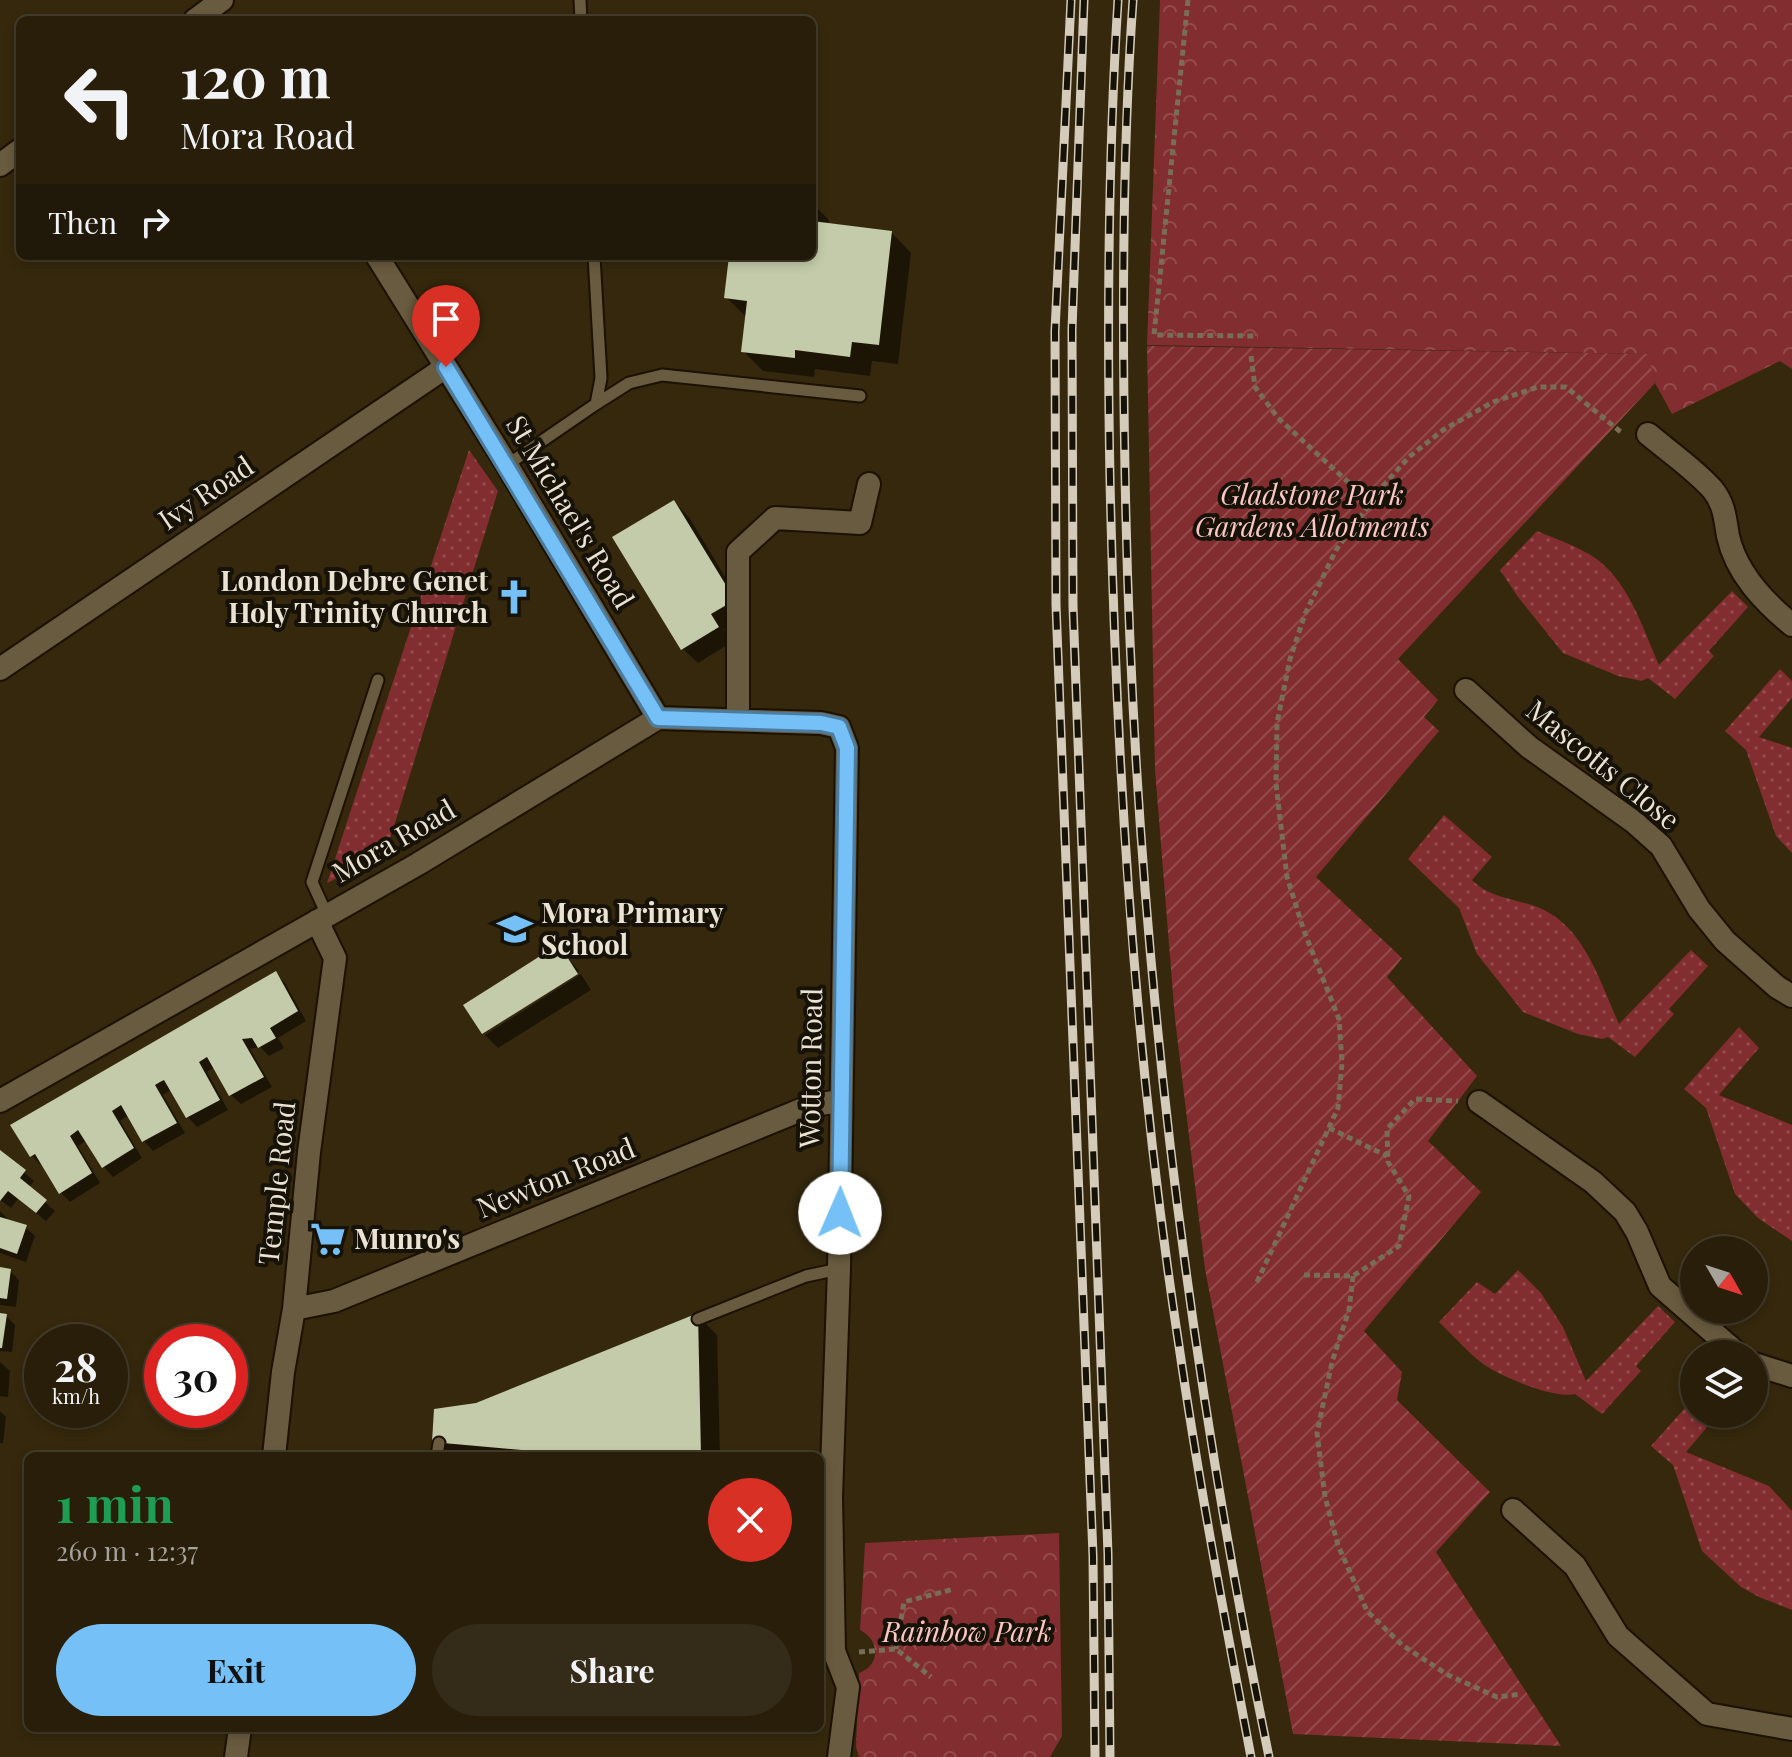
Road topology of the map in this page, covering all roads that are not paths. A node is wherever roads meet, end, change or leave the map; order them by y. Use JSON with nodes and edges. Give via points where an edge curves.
{"nodes":[{"id":1,"x":224,"y":7,"type":"edge"},
{"id":2,"x":204,"y":16,"type":"edge"},
{"id":3,"x":379,"y":260,"type":"edge"},
{"id":4,"x":594,"y":260,"type":"edge"},
{"id":5,"x":446,"y":367,"type":"junction"},
{"id":6,"x":860,"y":396,"type":"dead end"},
{"id":7,"x":596,"y":404,"type":"junction"},
{"id":8,"x":1648,"y":434,"type":"dead end"},
{"id":9,"x":507,"y":465,"type":"junction"},
{"id":10,"x":869,"y":484,"type":"dead end"},
{"id":11,"x":1792,"y":625,"type":"edge"},
{"id":12,"x":0,"y":669,"type":"edge"},
{"id":13,"x":378,"y":680,"type":"dead end"},
{"id":14,"x":1466,"y":690,"type":"dead end"},
{"id":15,"x":658,"y":718,"type":"junction"},
{"id":16,"x":738,"y":720,"type":"junction"},
{"id":17,"x":322,"y":918,"type":"junction"},
{"id":18,"x":1792,"y":996,"type":"edge"},
{"id":19,"x":0,"y":1101,"type":"edge"},
{"id":20,"x":841,"y":1101,"type":"junction"},
{"id":21,"x":1479,"y":1102,"type":"road end"},
{"id":22,"x":839,"y":1269,"type":"junction"},
{"id":23,"x":294,"y":1309,"type":"junction"},
{"id":24,"x":698,"y":1319,"type":"dead end"},
{"id":25,"x":1722,"y":1340,"type":"edge"},
{"id":26,"x":1768,"y":1368,"type":"edge"},
{"id":27,"x":1792,"y":1376,"type":"edge"},
{"id":28,"x":439,"y":1443,"type":"dead end"},
{"id":29,"x":274,"y":1452,"type":"edge"},
{"id":30,"x":438,"y":1452,"type":"edge"},
{"id":31,"x":1513,"y":1510,"type":"dead end"},
{"id":32,"x":827,"y":1650,"type":"edge"},
{"id":33,"x":1792,"y":1729,"type":"edge"},
{"id":34,"x":239,"y":1732,"type":"edge"},
{"id":35,"x":236,"y":1757,"type":"edge"},
{"id":36,"x":839,"y":1757,"type":"edge"}],
"edges":[{"from":1,"to":2,"type":"street"},
{"from":3,"to":5,"type":"street","name":"St Michael's Road"},
{"from":4,"to":7,"type":"lane","via":[[601,378]]},
{"from":5,"to":9,"type":"street","name":"St Michael's Road"},
{"from":5,"to":12,"type":"street","name":"Ivy Road"},
{"from":6,"to":7,"type":"lane","via":[[662,375],[629,383]]},
{"from":7,"to":9,"type":"lane"},
{"from":8,"to":11,"type":"street","via":[[1713,491],[1726,515],[1740,566],[1765,602]]},
{"from":9,"to":15,"type":"street","name":"St Michael's Road"},
{"from":10,"to":16,"type":"street","via":[[860,523],[775,518],[738,552]]},
{"from":13,"to":17,"type":"lane","via":[[312,882]]},
{"from":14,"to":18,"type":"street","name":"Mascotts Close","via":[[1529,747],[1661,846],[1725,941]]},
{"from":15,"to":16,"type":"street"},
{"from":15,"to":17,"type":"street","name":"Mora Road"},
{"from":16,"to":20,"type":"street","name":"Wotton Road","via":[[839,727],[847,748]]},
{"from":17,"to":19,"type":"street","name":"Mora Road"},
{"from":17,"to":23,"type":"street","name":"Temple Road","via":[[335,958]]},
{"from":20,"to":22,"type":"street","name":"Wotton Road"},
{"from":20,"to":23,"type":"street","name":"Newton Road","via":[[813,1105],[334,1301]]},
{"from":21,"to":25,"type":"street","via":[[1593,1182],[1625,1212],[1660,1286]]},
{"from":22,"to":24,"type":"lane","via":[[806,1276]]},
{"from":22,"to":32,"type":"street","name":"Wotton Road"},
{"from":23,"to":29,"type":"street","name":"Temple Road"},
{"from":26,"to":27,"type":"street"},
{"from":28,"to":30,"type":"lane"},
{"from":31,"to":33,"type":"street","via":[[1575,1566],[1618,1636],[1707,1714]]},
{"from":32,"to":36,"type":"street","name":"Wotton Road","via":[[848,1687]]},
{"from":34,"to":35,"type":"street"}]}
